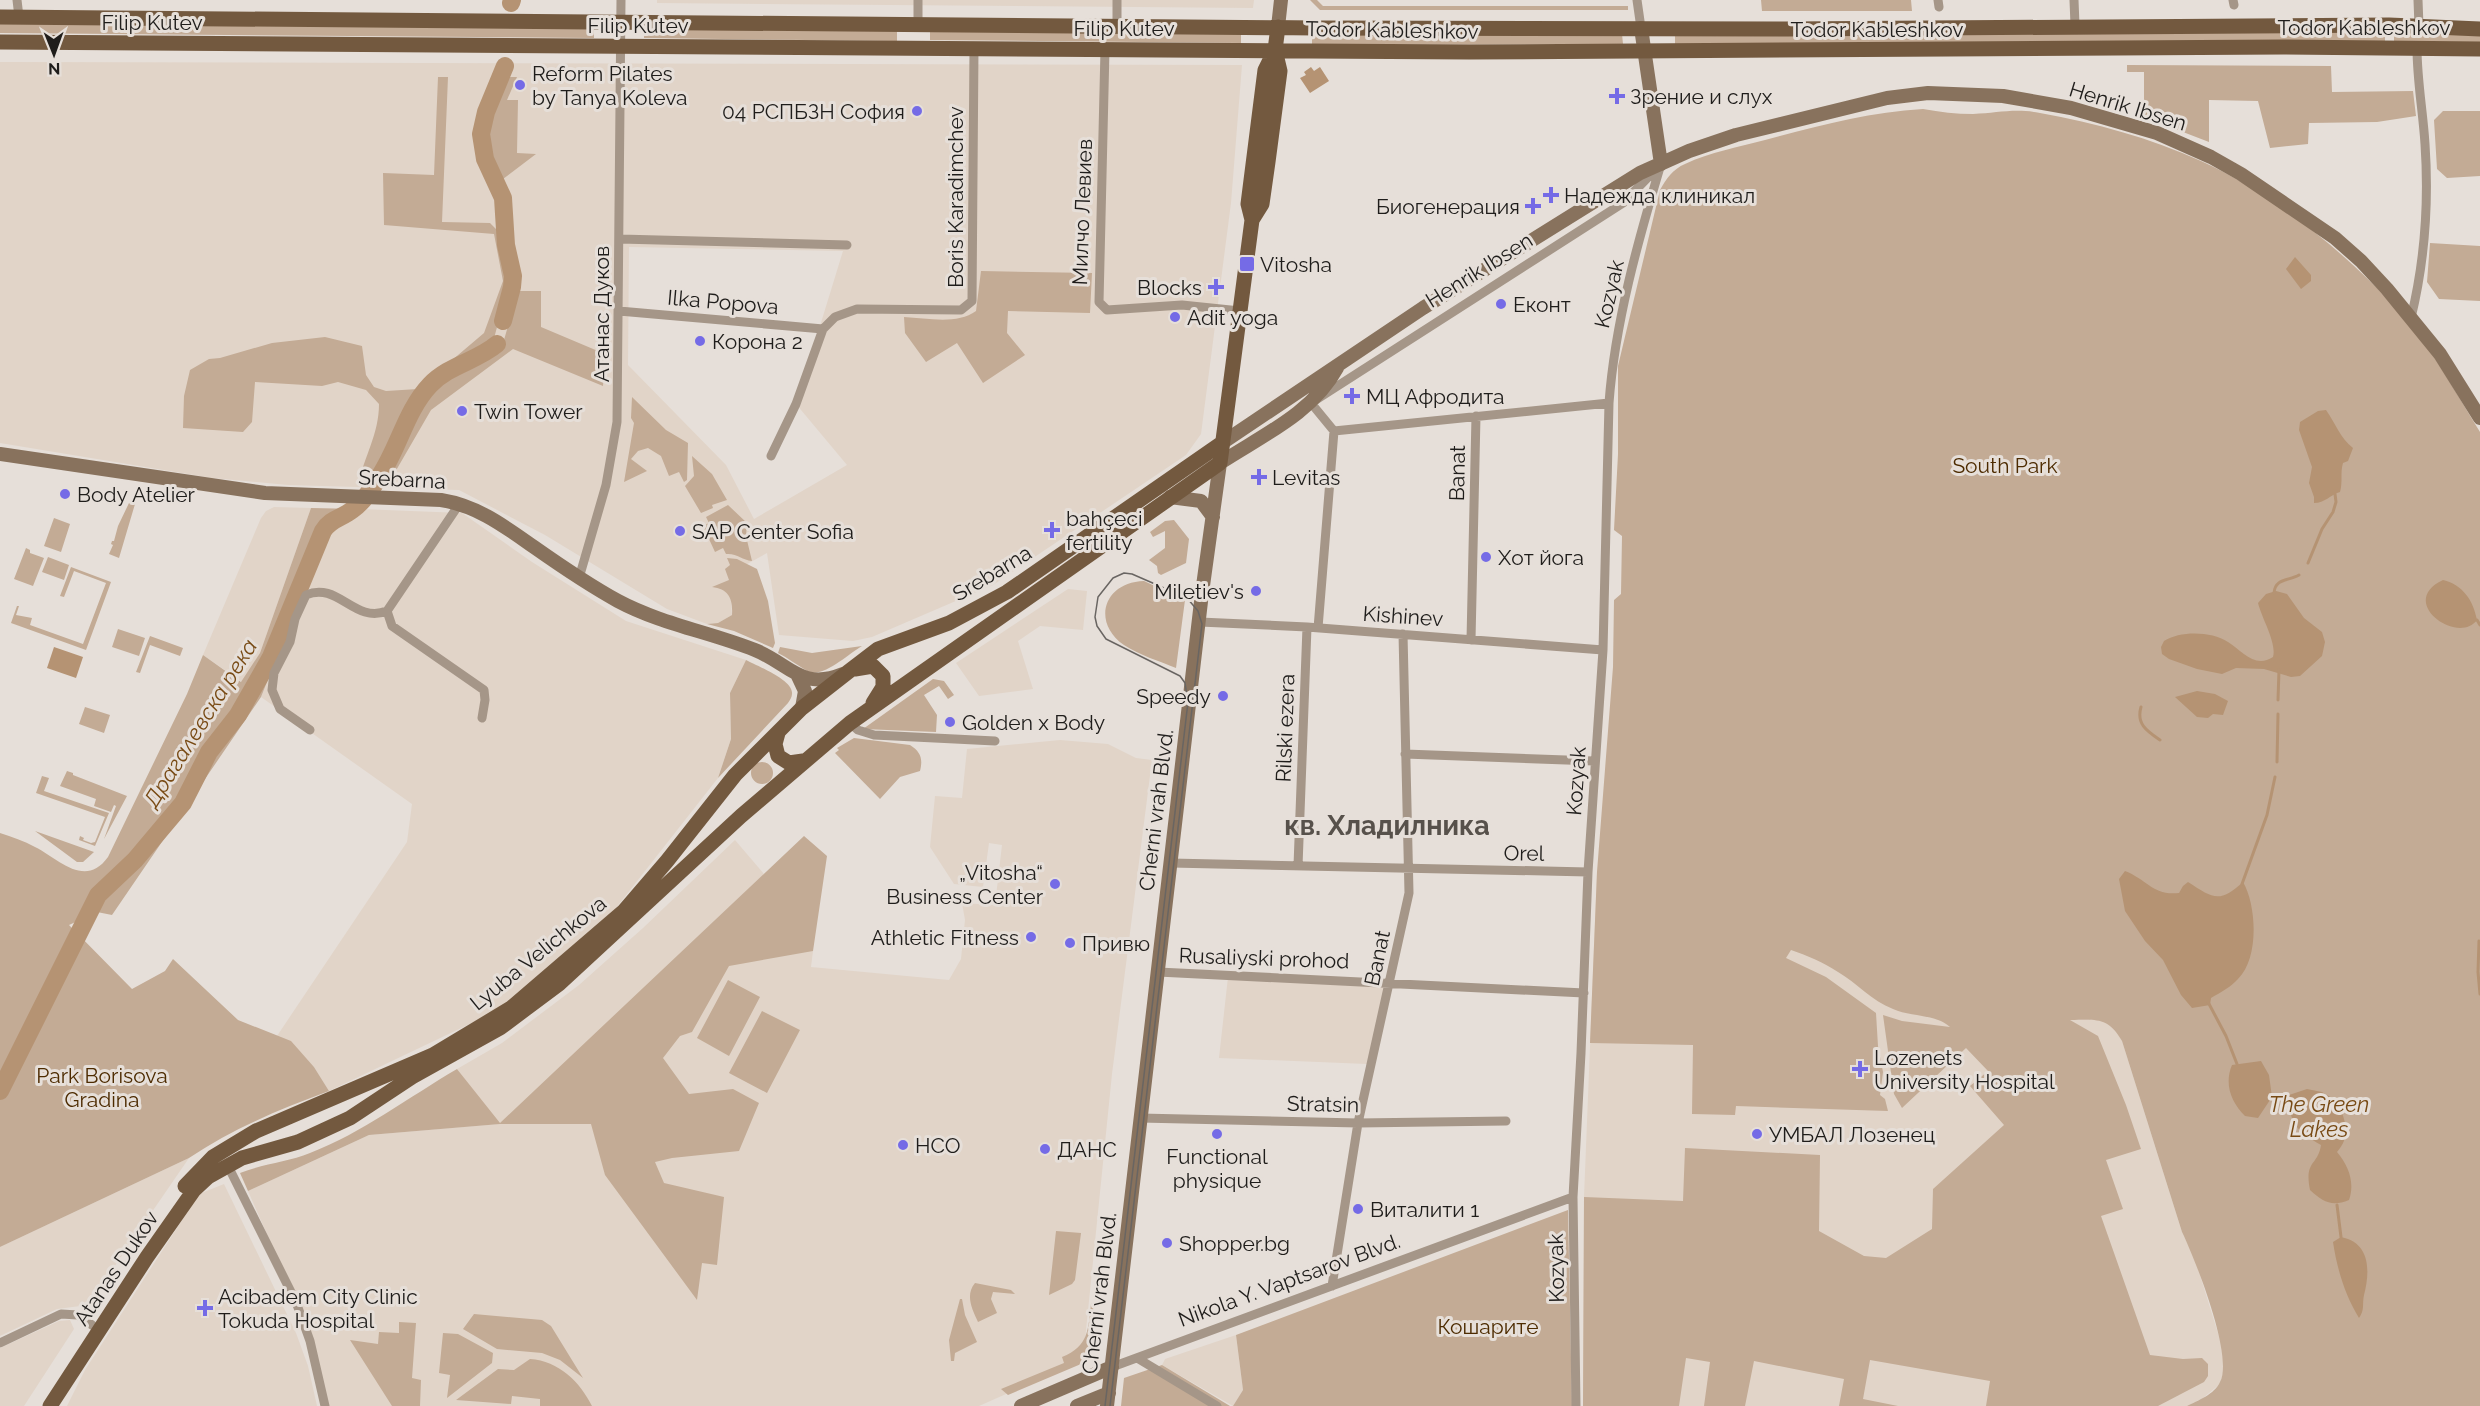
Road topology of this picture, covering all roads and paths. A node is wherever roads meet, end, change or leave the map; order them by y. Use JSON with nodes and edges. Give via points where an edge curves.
{"nodes":[{"id":1,"x":17,"y":0,"type":"edge"},
{"id":2,"x":621,"y":0,"type":"edge"},
{"id":3,"x":918,"y":0,"type":"edge"},
{"id":4,"x":1118,"y":0,"type":"edge"},
{"id":5,"x":1281,"y":0,"type":"edge"},
{"id":6,"x":1637,"y":0,"type":"edge"},
{"id":7,"x":2074,"y":0,"type":"edge"},
{"id":8,"x":2418,"y":0,"type":"edge"},
{"id":9,"x":0,"y":17,"type":"edge"},
{"id":10,"x":19,"y":17,"type":"junction"},
{"id":11,"x":621,"y":22,"type":"junction"},
{"id":12,"x":918,"y":24,"type":"junction"},
{"id":13,"x":2075,"y":25,"type":"junction"},
{"id":14,"x":1117,"y":26,"type":"junction"},
{"id":15,"x":2419,"y":26,"type":"junction"},
{"id":16,"x":1278,"y":27,"type":"junction"},
{"id":17,"x":1641,"y":28,"type":"junction"},
{"id":18,"x":2480,"y":29,"type":"edge"},
{"id":19,"x":0,"y":42,"type":"edge"},
{"id":20,"x":621,"y":46,"type":"junction"},
{"id":21,"x":974,"y":48,"type":"junction"},
{"id":22,"x":2417,"y":48,"type":"junction"},
{"id":23,"x":1105,"y":49,"type":"junction"},
{"id":24,"x":1275,"y":50,"type":"junction"},
{"id":25,"x":2480,"y":50,"type":"edge"},
{"id":26,"x":1644,"y":52,"type":"junction"},
{"id":27,"x":1661,"y":164,"type":"junction"},
{"id":28,"x":620,"y":239,"type":"junction"},
{"id":29,"x":847,"y":244,"type":"dead end"},
{"id":30,"x":1240,"y":310,"type":"junction"},
{"id":31,"x":620,"y":311,"type":"junction"},
{"id":32,"x":2411,"y":318,"type":"junction"},
{"id":33,"x":823,"y":329,"type":"junction"},
{"id":34,"x":1338,"y":366,"type":"junction"},
{"id":35,"x":1311,"y":403,"type":"junction"},
{"id":36,"x":1609,"y":403,"type":"junction"},
{"id":37,"x":1476,"y":416,"type":"junction"},
{"id":38,"x":2480,"y":418,"type":"edge"},
{"id":39,"x":1334,"y":431,"type":"junction"},
{"id":40,"x":1222,"y":443,"type":"junction"},
{"id":41,"x":0,"y":454,"type":"edge"},
{"id":42,"x":771,"y":456,"type":"dead end"},
{"id":43,"x":1220,"y":463,"type":"junction"},
{"id":44,"x":1170,"y":497,"type":"junction"},
{"id":45,"x":460,"y":503,"type":"junction"},
{"id":46,"x":1213,"y":518,"type":"junction"},
{"id":47,"x":579,"y":579,"type":"junction"},
{"id":48,"x":387,"y":611,"type":"junction"},
{"id":49,"x":1200,"y":622,"type":"junction"},
{"id":50,"x":1307,"y":627,"type":"junction"},
{"id":51,"x":1318,"y":628,"type":"junction"},
{"id":52,"x":1403,"y":634,"type":"junction"},
{"id":53,"x":1471,"y":640,"type":"junction"},
{"id":54,"x":1603,"y":650,"type":"junction"},
{"id":55,"x":848,"y":672,"type":"junction"},
{"id":56,"x":797,"y":674,"type":"junction"},
{"id":57,"x":802,"y":708,"type":"junction"},
{"id":58,"x":869,"y":708,"type":"junction"},
{"id":59,"x":482,"y":718,"type":"dead end"},
{"id":60,"x":850,"y":723,"type":"junction"},
{"id":61,"x":310,"y":730,"type":"dead end"},
{"id":62,"x":778,"y":734,"type":"junction"},
{"id":63,"x":995,"y":741,"type":"dead end"},
{"id":64,"x":1405,"y":754,"type":"junction"},
{"id":65,"x":803,"y":761,"type":"junction"},
{"id":66,"x":1594,"y":761,"type":"junction"},
{"id":67,"x":1171,"y":863,"type":"junction"},
{"id":68,"x":1298,"y":866,"type":"junction"},
{"id":69,"x":1409,"y":868,"type":"junction"},
{"id":70,"x":1588,"y":872,"type":"junction"},
{"id":71,"x":1158,"y":972,"type":"junction"},
{"id":72,"x":1390,"y":982,"type":"junction"},
{"id":73,"x":1584,"y":993,"type":"junction"},
{"id":74,"x":310,"y":1108,"type":"junction"},
{"id":75,"x":1140,"y":1118,"type":"junction"},
{"id":76,"x":1506,"y":1121,"type":"dead end"},
{"id":77,"x":1358,"y":1123,"type":"junction"},
{"id":78,"x":256,"y":1131,"type":"junction"},
{"id":79,"x":321,"y":1132,"type":"junction"},
{"id":80,"x":264,"y":1151,"type":"junction"},
{"id":81,"x":227,"y":1164,"type":"junction"},
{"id":82,"x":190,"y":1179,"type":"joint"},
{"id":83,"x":1573,"y":1197,"type":"junction"},
{"id":84,"x":1332,"y":1286,"type":"junction"},
{"id":85,"x":92,"y":1325,"type":"junction"},
{"id":86,"x":0,"y":1343,"type":"edge"},
{"id":87,"x":1137,"y":1358,"type":"junction"},
{"id":88,"x":1112,"y":1367,"type":"junction"},
{"id":89,"x":1108,"y":1400,"type":"edge"},
{"id":90,"x":39,"y":1406,"type":"edge"},
{"id":91,"x":50,"y":1406,"type":"edge"},
{"id":92,"x":325,"y":1406,"type":"edge"},
{"id":93,"x":1021,"y":1406,"type":"edge"},
{"id":94,"x":1077,"y":1406,"type":"edge"},
{"id":95,"x":1217,"y":1406,"type":"edge"},
{"id":96,"x":1576,"y":1406,"type":"edge"}],
"edges":[{"from":1,"to":10,"type":"street"},
{"from":2,"to":11,"type":"street","name":"Атанас Дуков"},
{"from":3,"to":12,"type":"street"},
{"from":4,"to":14,"type":"street"},
{"from":5,"to":16,"type":"main road","name":"Cherni vrah Blvd."},
{"from":6,"to":17,"type":"street"},
{"from":7,"to":13,"type":"street"},
{"from":8,"to":15,"type":"street"},
{"from":9,"to":10,"type":"main road","name":"Filip Kutev"},
{"from":10,"to":11,"type":"main road","name":"Filip Kutev"},
{"from":11,"to":12,"type":"main road","name":"Filip Kutev"},
{"from":11,"to":20,"type":"street","name":"Атанас Дуков"},
{"from":12,"to":14,"type":"main road","name":"Filip Kutev"},
{"from":13,"to":15,"type":"main road","name":"Todor Kableshkov"},
{"from":13,"to":17,"type":"main road","name":"Todor Kableshkov"},
{"from":14,"to":16,"type":"main road","name":"Filip Kutev"},
{"from":15,"to":18,"type":"main road","name":"Todor Kableshkov"},
{"from":16,"to":17,"type":"main road","name":"Todor Kableshkov"},
{"from":16,"to":24,"type":"main road","name":"Cherni vrah Blvd."},
{"from":17,"to":26,"type":"main road"},
{"from":19,"to":20,"type":"main road","name":"Filip Kutev"},
{"from":20,"to":21,"type":"main road","name":"Filip Kutev"},
{"from":20,"to":28,"type":"street","name":"Атанас Дуков"},
{"from":21,"to":23,"type":"main road","name":"Filip Kutev"},
{"from":21,"to":33,"type":"street","name":"Boris Karadimchev","via":[[972,301],[961,310],[849,310]]},
{"from":22,"to":25,"type":"main road","name":"Todor Kableshkov"},
{"from":22,"to":26,"type":"main road","name":"Todor Kableshkov"},
{"from":22,"to":32,"type":"street","via":[[2427,207],[2421,274]]},
{"from":23,"to":24,"type":"main road","name":"Filip Kutev"},
{"from":23,"to":30,"type":"street","name":"Милчо Левиев","via":[[1099,302],[1107,310],[1182,305]]},
{"from":24,"to":26,"type":"main road","name":"Todor Kableshkov"},
{"from":24,"to":30,"type":"main road","name":"Cherni vrah Blvd.","via":[[1263,82]]},
{"from":26,"to":27,"type":"main road"},
{"from":27,"to":32,"type":"main road","name":"Henrik Ibsen","via":[[1736,135],[1908,95],[2003,96],[2071,108],[2157,133],[2241,174],[2336,238],[2375,275]]},
{"from":27,"to":34,"type":"main road","name":"Henrik Ibsen","via":[[1604,195]]},
{"from":27,"to":35,"type":"street","name":"Henrik Ibsen","via":[[1623,203]]},
{"from":27,"to":36,"type":"street","name":"Kozyak","via":[[1624,304]]},
{"from":28,"to":29,"type":"street"},
{"from":28,"to":31,"type":"street","name":"Атанас Дуков"},
{"from":30,"to":40,"type":"main road","name":"Cherni vrah Blvd."},
{"from":31,"to":33,"type":"street","name":"Ilka Popova"},
{"from":31,"to":47,"type":"street","name":"Атанас Дуков","via":[[617,422],[611,466]]},
{"from":32,"to":38,"type":"main road","name":"Henrik Ibsen","via":[[2453,373]]},
{"from":33,"to":42,"type":"street","via":[[796,404]]},
{"from":34,"to":35,"type":"main road","name":"Henrik Ibsen"},
{"from":34,"to":40,"type":"main road","name":"Henrik Ibsen"},
{"from":35,"to":39,"type":"street"},
{"from":35,"to":43,"type":"main road","name":"Henrik Ibsen"},
{"from":36,"to":37,"type":"street"},
{"from":36,"to":54,"type":"street","name":"Kozyak"},
{"from":37,"to":39,"type":"street"},
{"from":37,"to":53,"type":"street","name":"Banat"},
{"from":39,"to":51,"type":"street"},
{"from":40,"to":43,"type":"main road","name":"Cherni vrah Blvd."},
{"from":40,"to":55,"type":"main road","name":"Srebarna","via":[[1007,592],[949,623],[878,649]]},
{"from":41,"to":45,"type":"main road","name":"Srebarna","via":[[293,496]]},
{"from":43,"to":44,"type":"main road","name":"Srebarna"},
{"from":43,"to":46,"type":"main road","name":"Cherni vrah Blvd."},
{"from":44,"to":46,"type":"main road","via":[[1201,501]]},
{"from":44,"to":58,"type":"main road","name":"Srebarna"},
{"from":45,"to":47,"type":"main road","name":"Srebarna","via":[[490,517]]},
{"from":45,"to":48,"type":"street"},
{"from":46,"to":49,"type":"main road","name":"Cherni vrah Blvd."},
{"from":47,"to":56,"type":"main road","name":"Srebarna","via":[[641,613],[761,652]]},
{"from":48,"to":59,"type":"street","via":[[392,626],[484,690]]},
{"from":48,"to":61,"type":"street","via":[[375,616],[330,593],[317,591],[306,595],[290,642],[274,673],[272,690],[280,709]]},
{"from":49,"to":50,"type":"street","name":"Kishinev"},
{"from":49,"to":67,"type":"main road","name":"Cherni vrah Blvd."},
{"from":50,"to":51,"type":"street","name":"Kishinev"},
{"from":50,"to":68,"type":"street","name":"Rilski ezera"},
{"from":51,"to":52,"type":"street","name":"Kishinev"},
{"from":52,"to":53,"type":"street","name":"Kishinev"},
{"from":52,"to":64,"type":"street","name":"Banat"},
{"from":53,"to":54,"type":"street","name":"Kishinev"},
{"from":54,"to":66,"type":"street","name":"Kozyak"},
{"from":55,"to":56,"type":"main road","name":"Srebarna","via":[[822,681]]},
{"from":55,"to":57,"type":"main road","name":"Lyuba Velichkova"},
{"from":55,"to":58,"type":"main road","via":[[868,665],[883,676],[882,687]]},
{"from":56,"to":57,"type":"main road","via":[[805,691]]},
{"from":57,"to":62,"type":"main road","name":"Lyuba Velichkova"},
{"from":58,"to":60,"type":"main road","name":"Srebarna"},
{"from":60,"to":63,"type":"street","via":[[874,735]]},
{"from":60,"to":65,"type":"main road","name":"Srebarna"},
{"from":62,"to":65,"type":"main road","via":[[778,756],[789,763]]},
{"from":62,"to":74,"type":"main road","name":"Lyuba Velichkova","via":[[735,775],[624,911],[519,1002],[434,1055]]},
{"from":64,"to":66,"type":"street"},
{"from":64,"to":69,"type":"street","name":"Banat"},
{"from":65,"to":79,"type":"main road","name":"Lyuba Velichkova","via":[[611,938],[530,1006],[479,1041]]},
{"from":66,"to":70,"type":"street","name":"Kozyak"},
{"from":67,"to":68,"type":"street","name":"Orel"},
{"from":67,"to":71,"type":"main road","name":"Cherni vrah Blvd."},
{"from":68,"to":69,"type":"street","name":"Orel"},
{"from":69,"to":70,"type":"street","name":"Orel"},
{"from":69,"to":72,"type":"street","name":"Banat","via":[[1409,893]]},
{"from":70,"to":73,"type":"street","name":"Kozyak"},
{"from":71,"to":72,"type":"street","name":"Rusaliyski prohod"},
{"from":71,"to":75,"type":"main road","name":"Cherni vrah Blvd."},
{"from":72,"to":73,"type":"street","name":"Rusaliyski prohod"},
{"from":72,"to":77,"type":"street","name":"Banat"},
{"from":73,"to":83,"type":"street","name":"Kozyak"},
{"from":74,"to":78,"type":"main road","name":"Lyuba Velichkova"},
{"from":74,"to":79,"type":"main road","via":[[318,1108],[325,1115],[326,1127]]},
{"from":75,"to":77,"type":"street","name":"Stratsin"},
{"from":75,"to":88,"type":"main road","name":"Cherni vrah Blvd."},
{"from":76,"to":77,"type":"street","name":"Stratsin"},
{"from":77,"to":84,"type":"street","name":"Banat"},
{"from":78,"to":80,"type":"main road","via":[[251,1144]]},
{"from":78,"to":82,"type":"main road","name":"Lyuba Velichkova","via":[[213,1157]]},
{"from":79,"to":80,"type":"main road","name":"Lyuba Velichkova"},
{"from":80,"to":81,"type":"main road","name":"Lyuba Velichkova"},
{"from":81,"to":91,"type":"main road","name":"Atanas Dukov","via":[[194,1190]]},
{"from":81,"to":92,"type":"street","via":[[296,1302],[310,1341]]},
{"from":82,"to":85,"type":"main road","name":"Atanas Dukov"},
{"from":83,"to":84,"type":"street","name":"Nikola Y. Vaptsarov Blvd."},
{"from":83,"to":96,"type":"street","name":"Kozyak"},
{"from":84,"to":87,"type":"street","name":"Nikola Y. Vaptsarov Blvd."},
{"from":85,"to":86,"type":"street","via":[[78,1315],[61,1314]]},
{"from":85,"to":90,"type":"main road","name":"Atanas Dukov"},
{"from":87,"to":88,"type":"street","name":"Nikola Y. Vaptsarov Blvd."},
{"from":87,"to":95,"type":"street"},
{"from":88,"to":89,"type":"main road","name":"Cherni vrah Blvd."},
{"from":88,"to":93,"type":"main road","name":"Nikola Y. Vaptsarov Blvd."},
{"from":89,"to":94,"type":"main road"}]}
